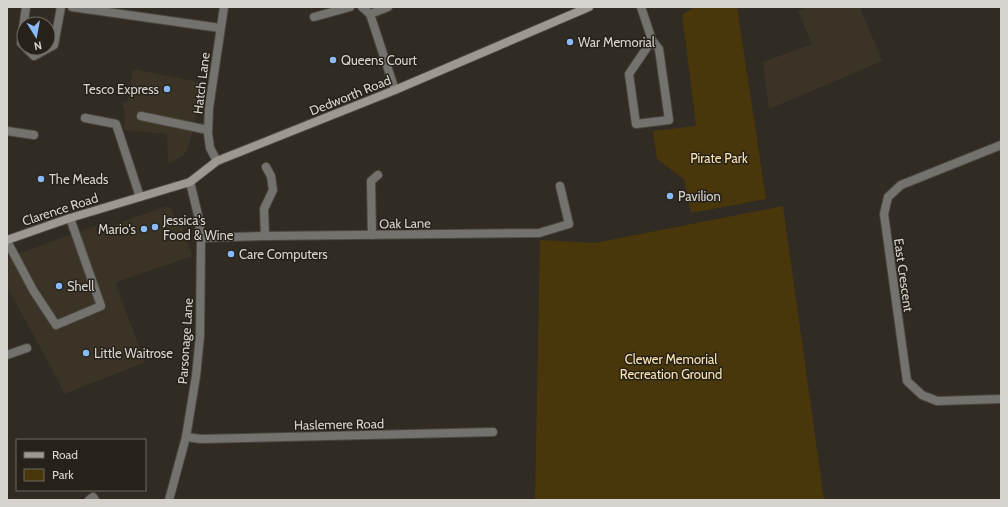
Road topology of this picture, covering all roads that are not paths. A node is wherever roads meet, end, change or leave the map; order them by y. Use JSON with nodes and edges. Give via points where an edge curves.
{"nodes":[{"id":1,"x":61,"y":7,"type":"edge"},
{"id":2,"x":72,"y":7,"type":"edge"},
{"id":3,"x":224,"y":7,"type":"edge"},
{"id":4,"x":350,"y":7,"type":"edge"},
{"id":5,"x":362,"y":7,"type":"edge"},
{"id":6,"x":388,"y":7,"type":"edge"},
{"id":7,"x":589,"y":7,"type":"edge"},
{"id":8,"x":641,"y":7,"type":"edge"},
{"id":9,"x":340,"y":8,"type":"edge"},
{"id":10,"x":370,"y":14,"type":"junction"},
{"id":11,"x":314,"y":17,"type":"dead end"},
{"id":12,"x":220,"y":28,"type":"junction"},
{"id":13,"x":56,"y":34,"type":"edge"},
{"id":14,"x":652,"y":40,"type":"junction"},
{"id":15,"x":395,"y":90,"type":"junction"},
{"id":16,"x":141,"y":116,"type":"dead end"},
{"id":17,"x":85,"y":118,"type":"dead end"},
{"id":18,"x":7,"y":130,"type":"edge"},
{"id":19,"x":208,"y":130,"type":"junction"},
{"id":20,"x":34,"y":135,"type":"dead end"},
{"id":21,"x":1001,"y":145,"type":"edge"},
{"id":22,"x":217,"y":161,"type":"junction"},
{"id":23,"x":266,"y":167,"type":"dead end"},
{"id":24,"x":378,"y":175,"type":"dead end"},
{"id":25,"x":190,"y":182,"type":"junction"},
{"id":26,"x":560,"y":186,"type":"dead end"},
{"id":27,"x":140,"y":197,"type":"junction"},
{"id":28,"x":70,"y":218,"type":"junction"},
{"id":29,"x":372,"y":235,"type":"junction"},
{"id":30,"x":265,"y":236,"type":"junction"},
{"id":31,"x":201,"y":238,"type":"junction"},
{"id":32,"x":7,"y":240,"type":"edge"},
{"id":33,"x":27,"y":348,"type":"dead end"},
{"id":34,"x":7,"y":355,"type":"edge"},
{"id":35,"x":1001,"y":399,"type":"edge"},
{"id":36,"x":493,"y":432,"type":"dead end"},
{"id":37,"x":186,"y":437,"type":"junction"},
{"id":38,"x":90,"y":500,"type":"edge"},
{"id":39,"x":95,"y":500,"type":"edge"},
{"id":40,"x":169,"y":500,"type":"edge"}],
"edges":[{"from":1,"to":13,"type":"street"},
{"from":2,"to":12,"type":"street"},
{"from":3,"to":12,"type":"street","name":"Hatch Lane"},
{"from":4,"to":9,"type":"street"},
{"from":5,"to":10,"type":"street"},
{"from":6,"to":10,"type":"street"},
{"from":7,"to":15,"type":"main road","name":"Dedworth Road"},
{"from":8,"to":14,"type":"street"},
{"from":9,"to":11,"type":"street"},
{"from":10,"to":15,"type":"street"},
{"from":12,"to":19,"type":"street","name":"Hatch Lane"},
{"from":14,"to":14,"type":"street","via":[[659,49],[669,120],[636,124],[629,74]]},
{"from":15,"to":22,"type":"main road","name":"Dedworth Road"},
{"from":16,"to":19,"type":"street"},
{"from":17,"to":27,"type":"street","via":[[116,124]]},
{"from":18,"to":20,"type":"street"},
{"from":19,"to":22,"type":"street","name":"Hatch Lane","via":[[210,148]]},
{"from":21,"to":35,"type":"street","name":"East Crescent","via":[[901,185],[888,197],[884,214],[907,381],[922,395],[937,401]]},
{"from":22,"to":25,"type":"main road","name":"Dedworth Road"},
{"from":23,"to":30,"type":"street","via":[[271,176],[273,190],[264,209]]},
{"from":24,"to":29,"type":"street","via":[[371,181]]},
{"from":25,"to":27,"type":"main road","name":"Clarence Road"},
{"from":25,"to":31,"type":"street","name":"Parsonage Lane"},
{"from":26,"to":29,"type":"street","name":"Oak Lane","via":[[569,224],[539,233]]},
{"from":27,"to":28,"type":"main road","name":"Clarence Road"},
{"from":28,"to":32,"type":"main road","name":"Clarence Road"},
{"from":28,"to":32,"type":"street","via":[[101,306],[56,325],[33,290]]},
{"from":29,"to":30,"type":"street","name":"Oak Lane"},
{"from":30,"to":31,"type":"street","name":"Oak Lane"},
{"from":31,"to":37,"type":"street","name":"Parsonage Lane","via":[[200,336]]},
{"from":33,"to":34,"type":"street"},
{"from":36,"to":37,"type":"street","name":"Haslemere Road","via":[[201,439]]},
{"from":37,"to":40,"type":"street","name":"Parsonage Lane"},
{"from":38,"to":39,"type":"street","via":[[93,497]]}]}
